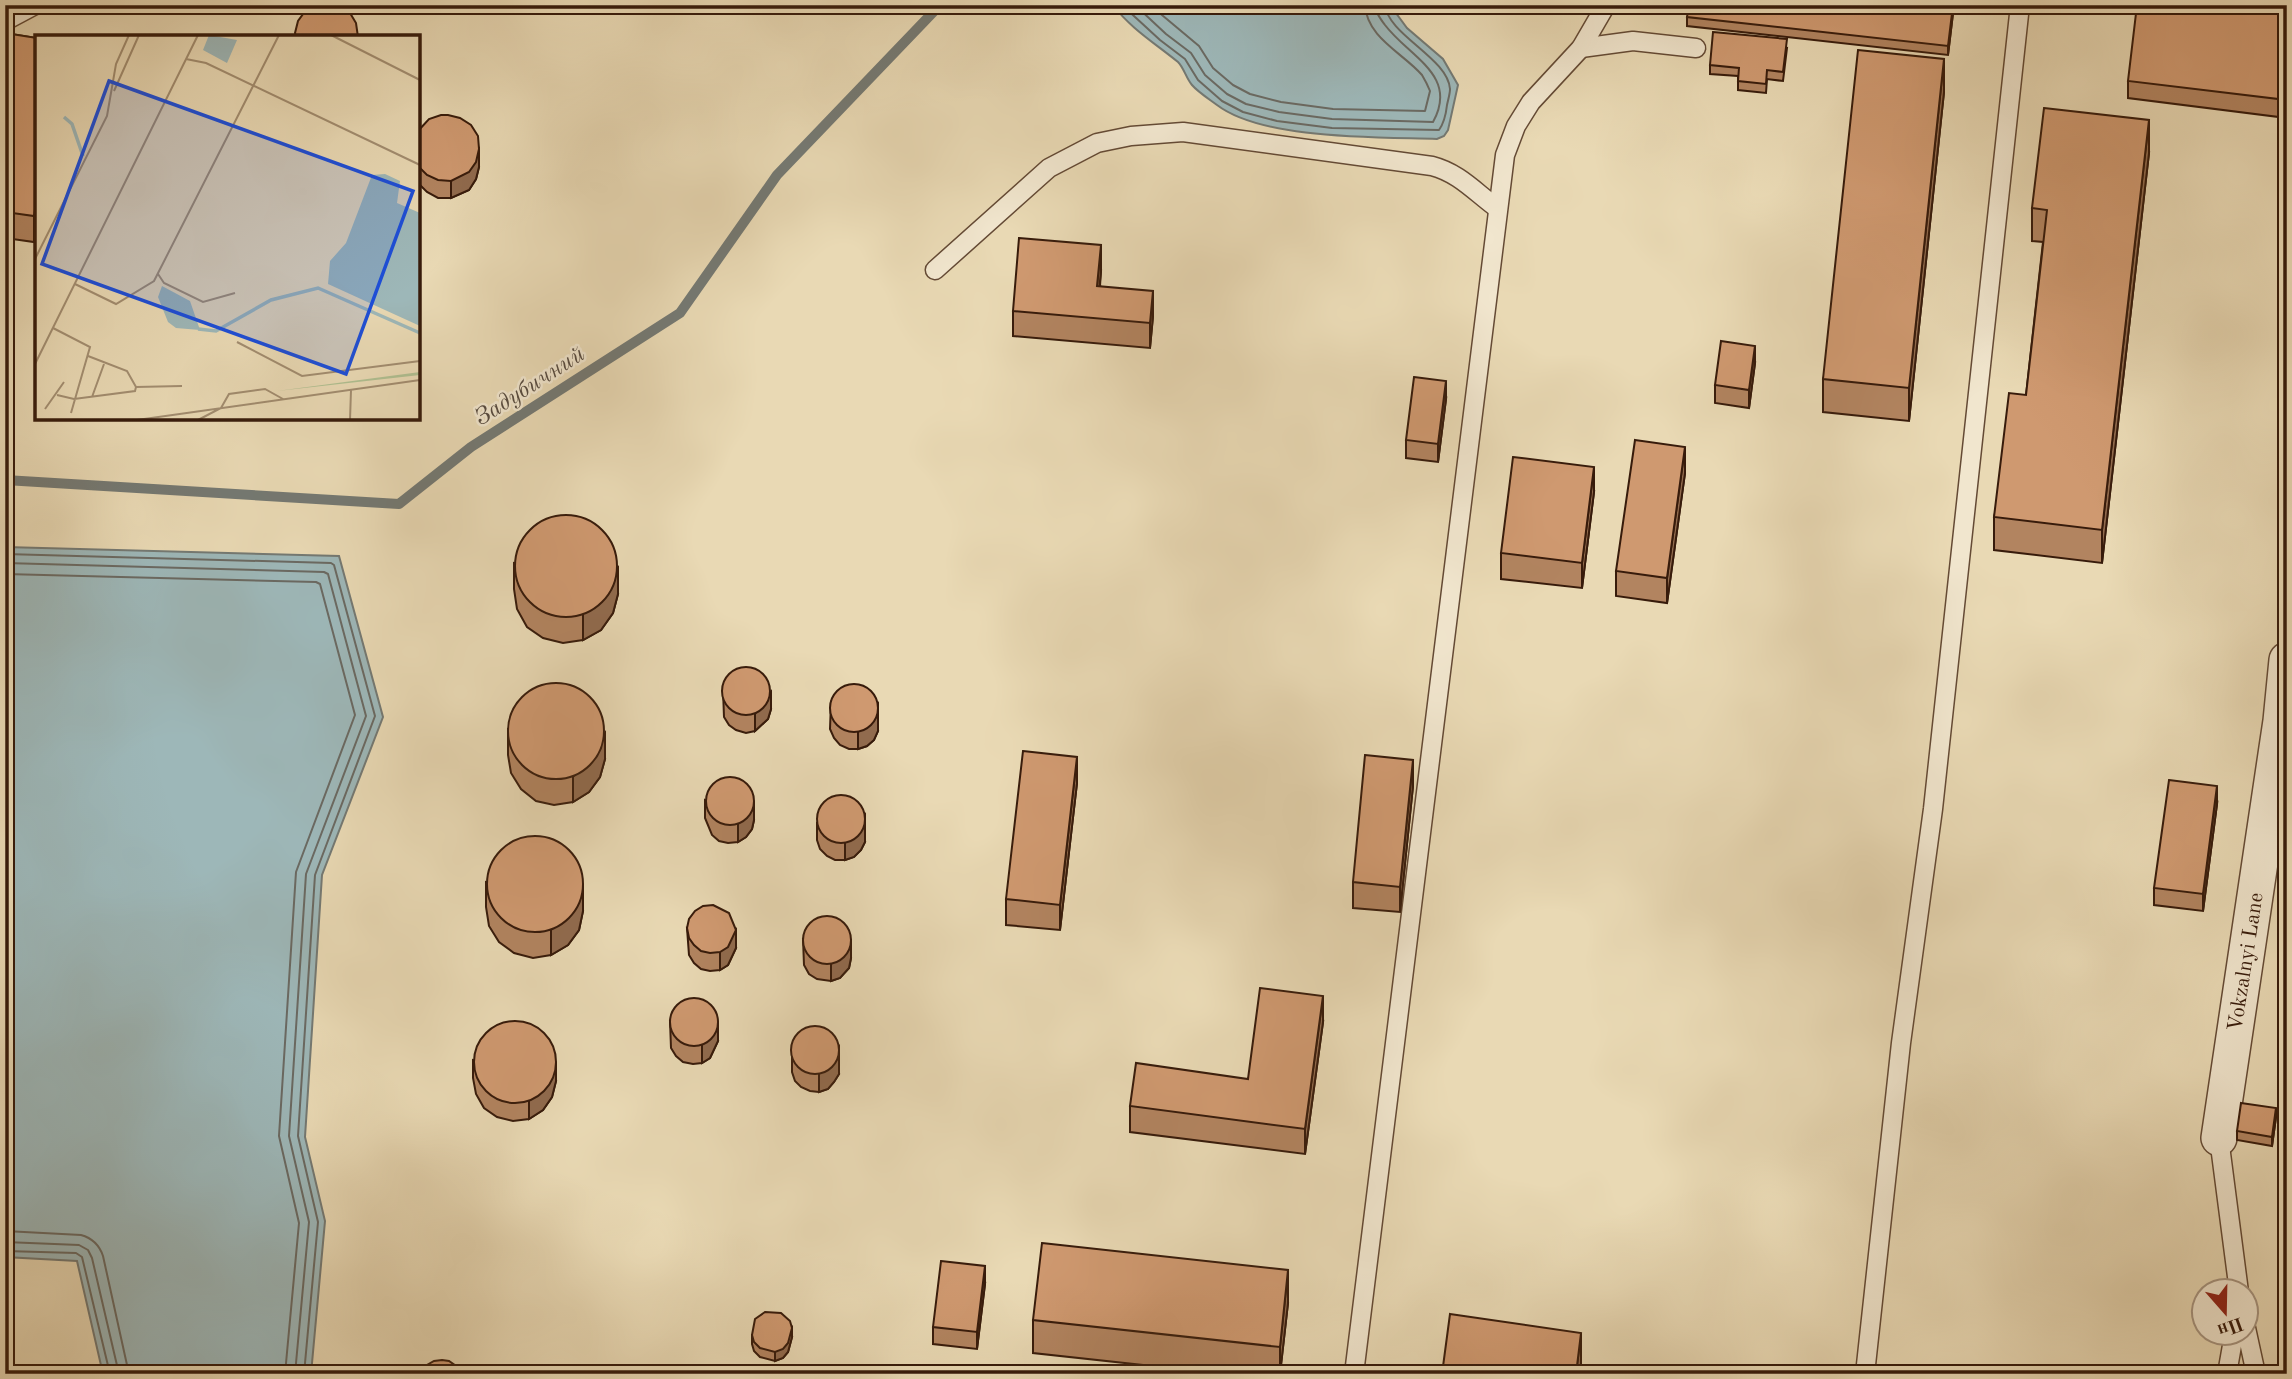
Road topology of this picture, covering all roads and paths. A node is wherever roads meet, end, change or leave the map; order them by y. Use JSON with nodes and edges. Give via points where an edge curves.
{"nodes":[{"id":1,"x":35,"y":5,"type":"edge"},
{"id":2,"x":1606,"y":5,"type":"edge"},
{"id":3,"x":2020,"y":5,"type":"edge"},
{"id":4,"x":5,"y":21,"type":"edge"},
{"id":5,"x":1581,"y":48,"type":"junction"},
{"id":6,"x":1696,"y":48,"type":"dead end"},
{"id":7,"x":1497,"y":208,"type":"junction"},
{"id":8,"x":934,"y":270,"type":"dead end"},
{"id":9,"x":2287,"y":660,"type":"edge"},
{"id":10,"x":2219,"y":1138,"type":"joint"},
{"id":11,"x":2237,"y":1278,"type":"edge"},
{"id":12,"x":2232,"y":1348,"type":"edge"},
{"id":13,"x":2250,"y":1348,"type":"edge"},
{"id":14,"x":1354,"y":1374,"type":"edge"},
{"id":15,"x":1865,"y":1374,"type":"edge"},
{"id":16,"x":2227,"y":1374,"type":"edge"},
{"id":17,"x":2256,"y":1374,"type":"edge"}],
"edges":[{"from":1,"to":4,"type":"lane"},
{"from":2,"to":5,"type":"lane"},
{"from":3,"to":15,"type":"lane","via":[[1933,809],[1901,1043]]},
{"from":5,"to":6,"type":"lane","via":[[1633,41]]},
{"from":5,"to":7,"type":"lane","via":[[1516,126],[1505,155]]},
{"from":7,"to":8,"type":"lane","via":[[1459,177],[1432,166],[1183,132],[1131,136],[1097,143],[1049,168]]},
{"from":7,"to":14,"type":"lane"},
{"from":9,"to":10,"type":"street","name":"Vokzalnyi Lane"},
{"from":10,"to":11,"type":"lane"},
{"from":12,"to":16,"type":"lane"},
{"from":13,"to":17,"type":"lane"}]}
